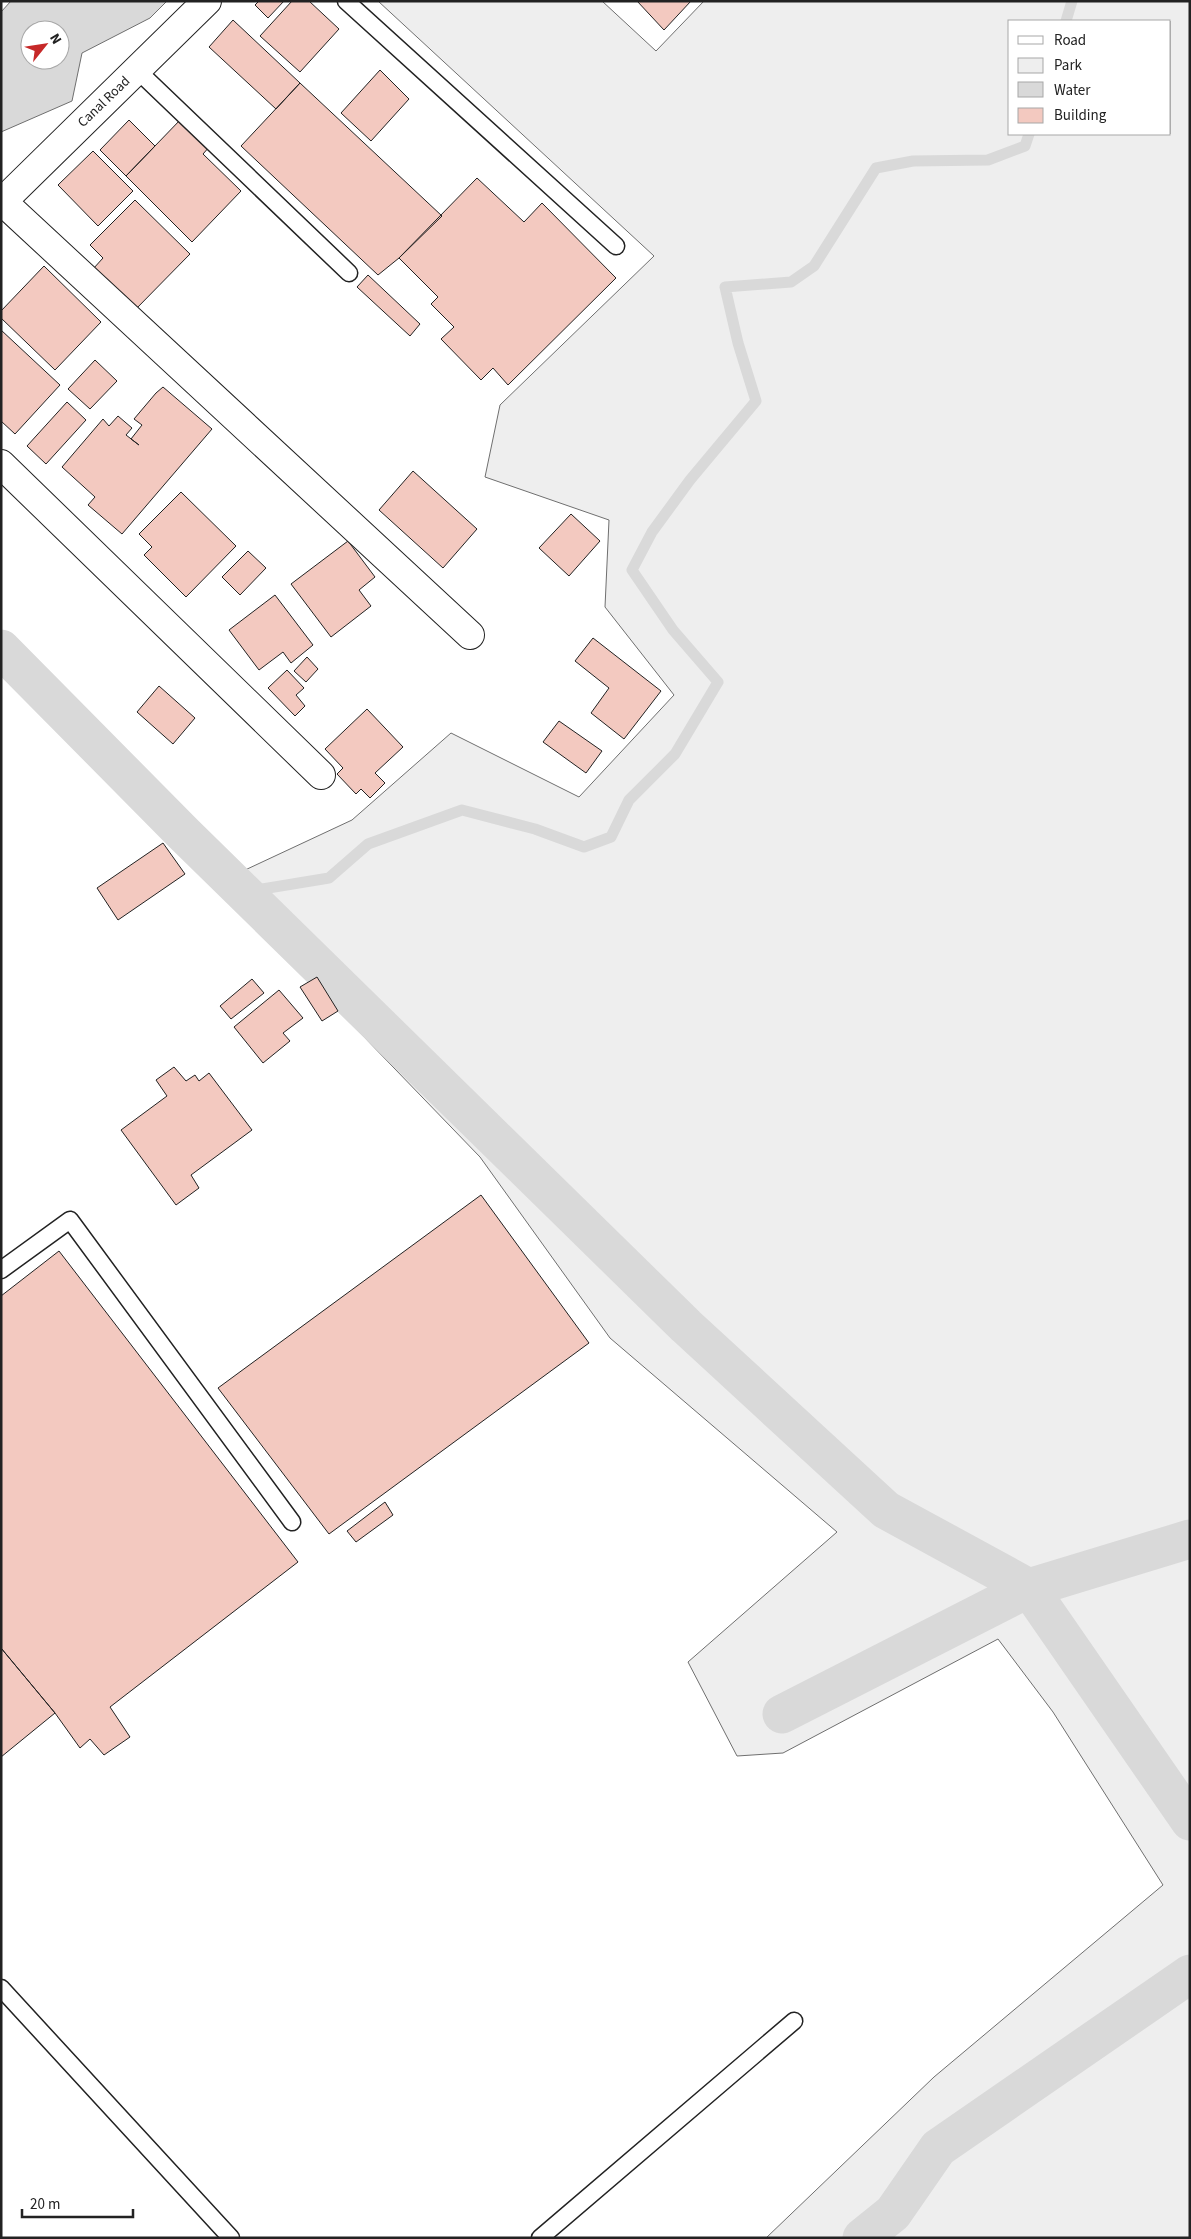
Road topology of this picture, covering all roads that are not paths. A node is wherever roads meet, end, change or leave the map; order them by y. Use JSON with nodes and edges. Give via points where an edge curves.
{"nodes":[{"id":1,"x":207,"y":1,"type":"edge"},
{"id":2,"x":346,"y":1,"type":"edge"},
{"id":3,"x":137,"y":70,"type":"junction"},
{"id":4,"x":2,"y":202,"type":"edge"},
{"id":5,"x":616,"y":246,"type":"dead end"},
{"id":6,"x":349,"y":272,"type":"dead end"},
{"id":7,"x":1,"y":464,"type":"edge"},
{"id":8,"x":470,"y":635,"type":"dead end"},
{"id":9,"x":321,"y":775,"type":"dead end"},
{"id":10,"x":1,"y":1270,"type":"edge"},
{"id":11,"x":292,"y":1522,"type":"dead end"},
{"id":12,"x":1,"y":1988,"type":"edge"},
{"id":13,"x":794,"y":2020,"type":"dead end"},
{"id":14,"x":230,"y":2238,"type":"edge"},
{"id":15,"x":540,"y":2238,"type":"edge"}],
"edges":[{"from":1,"to":3,"type":"street","name":"Canal Road"},
{"from":2,"to":5,"type":"lane"},
{"from":3,"to":4,"type":"street","name":"Canal Road"},
{"from":3,"to":6,"type":"lane"},
{"from":4,"to":8,"type":"street"},
{"from":7,"to":9,"type":"street"},
{"from":10,"to":11,"type":"lane","via":[[70,1220]]},
{"from":12,"to":14,"type":"lane"},
{"from":13,"to":15,"type":"lane"}]}
